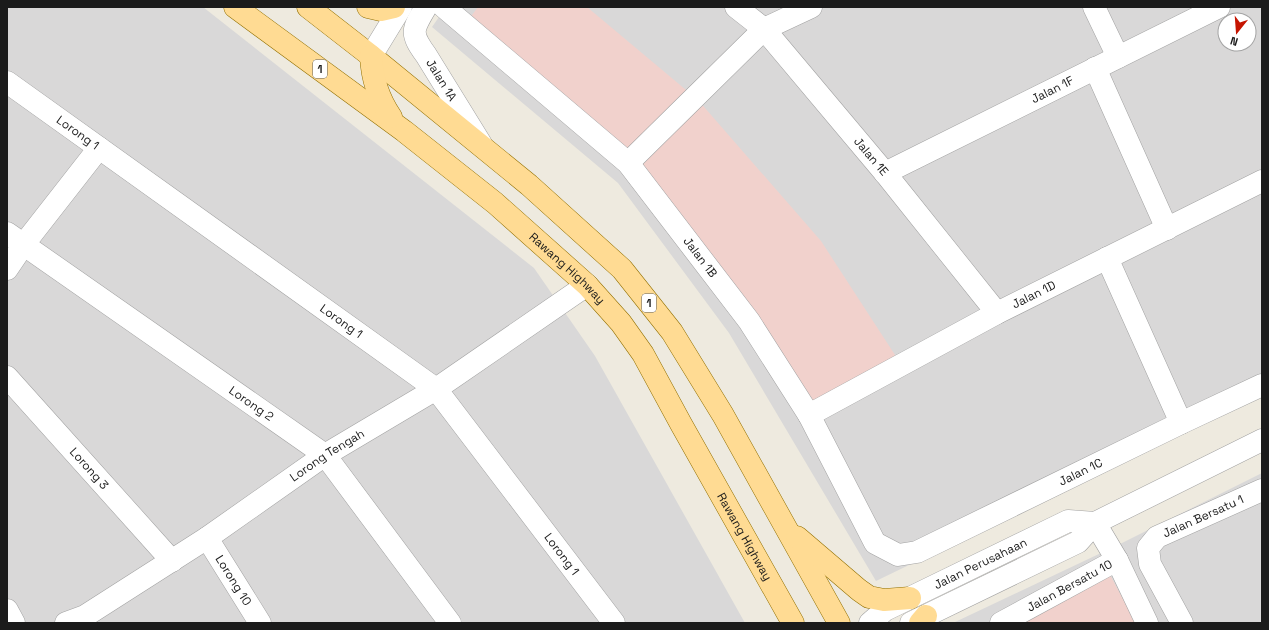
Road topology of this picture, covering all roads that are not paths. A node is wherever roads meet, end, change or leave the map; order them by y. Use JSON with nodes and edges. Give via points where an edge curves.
{"nodes":[{"id":1,"x":235,"y":7,"type":"edge"},
{"id":2,"x":308,"y":7,"type":"edge"},
{"id":3,"x":368,"y":7,"type":"edge"},
{"id":4,"x":394,"y":7,"type":"edge"},
{"id":5,"x":401,"y":7,"type":"edge"},
{"id":6,"x":426,"y":7,"type":"edge"},
{"id":7,"x":736,"y":7,"type":"edge"},
{"id":8,"x":811,"y":7,"type":"edge"},
{"id":9,"x":1094,"y":7,"type":"edge"},
{"id":10,"x":1220,"y":7,"type":"edge"},
{"id":11,"x":456,"y":11,"type":"edge"},
{"id":12,"x":764,"y":29,"type":"junction"},
{"id":13,"x":371,"y":56,"type":"junction"},
{"id":14,"x":1118,"y":57,"type":"junction"},
{"id":15,"x":1095,"y":68,"type":"junction"},
{"id":16,"x":7,"y":82,"type":"edge"},
{"id":17,"x":404,"y":131,"type":"junction"},
{"id":18,"x":99,"y":148,"type":"junction"},
{"id":19,"x":485,"y":151,"type":"junction"},
{"id":20,"x":628,"y":163,"type":"junction"},
{"id":21,"x":885,"y":173,"type":"junction"},
{"id":22,"x":1262,"y":181,"type":"edge"},
{"id":23,"x":1167,"y":229,"type":"junction"},
{"id":24,"x":15,"y":238,"type":"edge"},
{"id":25,"x":1107,"y":258,"type":"junction"},
{"id":26,"x":7,"y":269,"type":"edge"},
{"id":27,"x":587,"y":285,"type":"junction"},
{"id":28,"x":997,"y":313,"type":"junction"},
{"id":29,"x":7,"y":377,"type":"edge"},
{"id":30,"x":1262,"y":385,"type":"edge"},
{"id":31,"x":436,"y":389,"type":"junction"},
{"id":32,"x":809,"y":415,"type":"junction"},
{"id":33,"x":1181,"y":423,"type":"junction"},
{"id":34,"x":1262,"y":440,"type":"edge"},
{"id":35,"x":325,"y":455,"type":"junction"},
{"id":36,"x":1262,"y":490,"type":"edge"},
{"id":37,"x":1095,"y":523,"type":"junction"},
{"id":38,"x":785,"y":527,"type":"junction"},
{"id":39,"x":207,"y":538,"type":"junction"},
{"id":40,"x":898,"y":555,"type":"joint"},
{"id":41,"x":1117,"y":560,"type":"junction"},
{"id":42,"x":172,"y":561,"type":"junction"},
{"id":43,"x":910,"y":598,"type":"junction"},
{"id":44,"x":7,"y":610,"type":"edge"},
{"id":45,"x":789,"y":615,"type":"edge"},
{"id":46,"x":919,"y":620,"type":"edge"},
{"id":47,"x":1013,"y":620,"type":"edge"},
{"id":48,"x":14,"y":623,"type":"edge"},
{"id":49,"x":66,"y":623,"type":"edge"},
{"id":50,"x":260,"y":623,"type":"edge"},
{"id":51,"x":450,"y":623,"type":"edge"},
{"id":52,"x":614,"y":623,"type":"edge"},
{"id":53,"x":805,"y":623,"type":"edge"},
{"id":54,"x":839,"y":623,"type":"edge"},
{"id":55,"x":870,"y":623,"type":"edge"},
{"id":56,"x":1147,"y":623,"type":"edge"},
{"id":57,"x":1182,"y":623,"type":"edge"}],
"edges":[{"from":1,"to":17,"type":"main road","name":"Rawang Highway","number":"1"},
{"from":2,"to":13,"type":"main road","number":"1"},
{"from":3,"to":4,"type":"main road","via":[[381,10]]},
{"from":5,"to":13,"type":"street"},
{"from":6,"to":19,"type":"street","name":"Jalan 1A","via":[[414,33],[417,42]]},
{"from":7,"to":12,"type":"street","name":"Jalan 1E"},
{"from":8,"to":12,"type":"street"},
{"from":9,"to":14,"type":"street"},
{"from":10,"to":14,"type":"street","name":"Jalan 1F"},
{"from":11,"to":20,"type":"street","name":"Jalan 1B"},
{"from":12,"to":20,"type":"street"},
{"from":12,"to":21,"type":"street","name":"Jalan 1E"},
{"from":13,"to":17,"type":"main road","via":[[378,95],[393,120]]},
{"from":13,"to":19,"type":"main road","number":"1"},
{"from":14,"to":15,"type":"street","name":"Jalan 1F"},
{"from":15,"to":21,"type":"street","name":"Jalan 1F"},
{"from":15,"to":23,"type":"street"},
{"from":16,"to":18,"type":"street","name":"Lorong 1"},
{"from":17,"to":27,"type":"main road","name":"Rawang Highway","number":"1","via":[[495,203]]},
{"from":18,"to":24,"type":"street"},
{"from":18,"to":31,"type":"street","name":"Lorong 1"},
{"from":19,"to":38,"type":"main road","number":"1","via":[[557,210],[622,269],[668,326],[724,415]]},
{"from":20,"to":32,"type":"street","name":"Jalan 1B","via":[[749,321]]},
{"from":21,"to":28,"type":"street","name":"Jalan 1E"},
{"from":22,"to":23,"type":"street","name":"Jalan 1D"},
{"from":23,"to":25,"type":"street","name":"Jalan 1D"},
{"from":24,"to":26,"type":"street"},
{"from":24,"to":35,"type":"street","name":"Lorong 2"},
{"from":25,"to":28,"type":"street","name":"Jalan 1D"},
{"from":25,"to":33,"type":"street"},
{"from":27,"to":31,"type":"street","name":"Lorong Tengah"},
{"from":27,"to":45,"type":"main road","name":"Rawang Highway","number":"1","via":[[621,323],[644,354]]},
{"from":28,"to":32,"type":"street","name":"Jalan 1D"},
{"from":29,"to":42,"type":"street","name":"Lorong 3"},
{"from":30,"to":33,"type":"street","name":"Jalan 1C"},
{"from":31,"to":35,"type":"street","name":"Lorong Tengah"},
{"from":31,"to":52,"type":"street","name":"Lorong 1"},
{"from":32,"to":40,"type":"street","name":"Jalan 1B","via":[[875,543]]},
{"from":33,"to":40,"type":"street","name":"Jalan 1C","via":[[917,552]]},
{"from":34,"to":37,"type":"street","name":"Jalan Perusahaan"},
{"from":35,"to":39,"type":"street","name":"Lorong Tengah"},
{"from":35,"to":51,"type":"street","name":"Lorong 2"},
{"from":36,"to":57,"type":"street","name":"Jalan Bersatu 1","via":[[1156,537],[1148,548],[1150,564]]},
{"from":37,"to":41,"type":"street"},
{"from":37,"to":43,"type":"street","name":"Jalan Perusahaan","via":[[1068,521]]},
{"from":37,"to":46,"type":"street","name":"Jalan Perusahaan","via":[[1078,542]]},
{"from":38,"to":43,"type":"main road","via":[[869,597],[884,600]]},
{"from":38,"to":54,"type":"main road","number":"1"},
{"from":39,"to":42,"type":"street","name":"Lorong Tengah"},
{"from":39,"to":50,"type":"street","name":"Lorong 10"},
{"from":41,"to":47,"type":"street","name":"Jalan Bersatu 10"},
{"from":41,"to":56,"type":"street"},
{"from":42,"to":49,"type":"street","name":"Lorong Tengah","via":[[86,616]]},
{"from":43,"to":55,"type":"street","name":"Jalan Perusahaan","via":[[885,610]]},
{"from":44,"to":48,"type":"street"},
{"from":45,"to":53,"type":"main road"}]}
